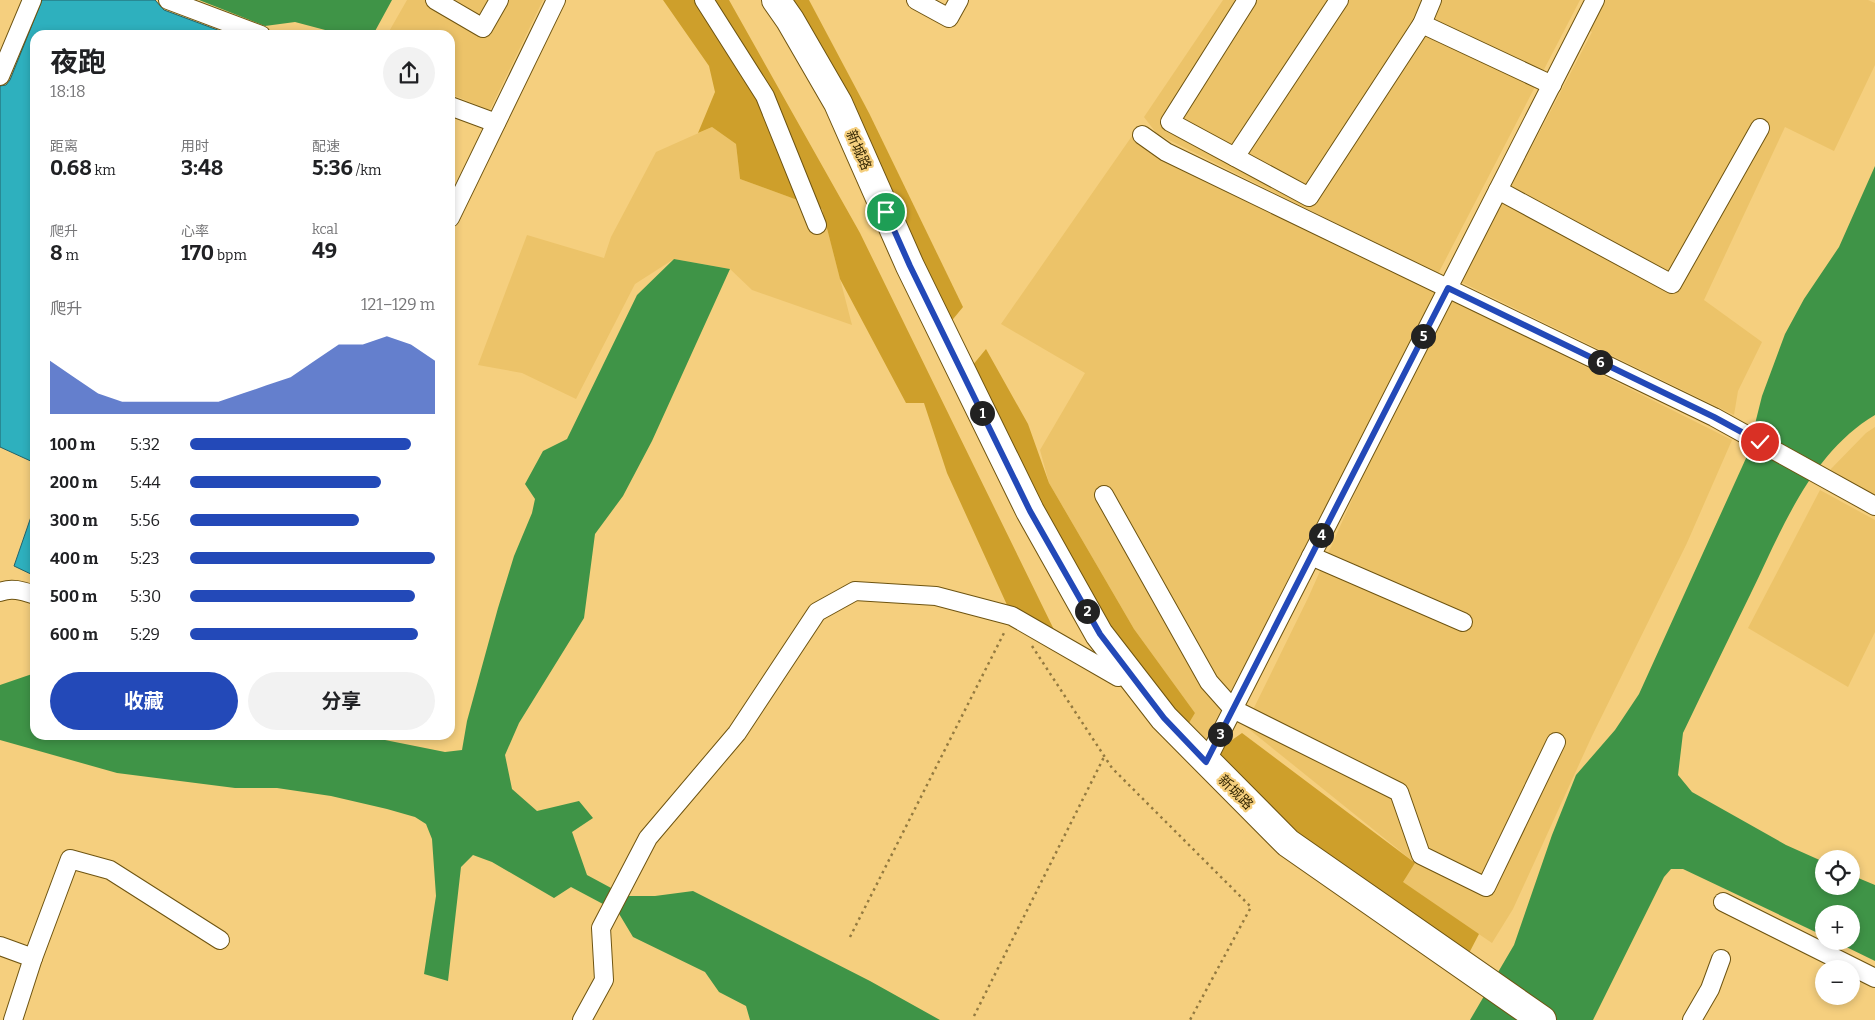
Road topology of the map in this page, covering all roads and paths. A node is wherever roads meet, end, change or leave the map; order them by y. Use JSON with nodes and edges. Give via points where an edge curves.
{"nodes":[{"id":1,"x":32,"y":0,"type":"edge"},
{"id":2,"x":168,"y":0,"type":"edge"},
{"id":3,"x":436,"y":0,"type":"edge"},
{"id":4,"x":499,"y":0,"type":"edge"},
{"id":5,"x":556,"y":0,"type":"edge"},
{"id":6,"x":704,"y":0,"type":"edge"},
{"id":7,"x":761,"y":0,"type":"edge"},
{"id":8,"x":776,"y":0,"type":"edge"},
{"id":9,"x":916,"y":0,"type":"edge"},
{"id":10,"x":959,"y":0,"type":"edge"},
{"id":11,"x":1247,"y":0,"type":"edge"},
{"id":12,"x":1339,"y":0,"type":"edge"},
{"id":13,"x":1432,"y":0,"type":"edge"},
{"id":14,"x":1595,"y":0,"type":"edge"},
{"id":15,"x":1422,"y":24,"type":"junction"},
{"id":16,"x":248,"y":30,"type":"edge"},
{"id":17,"x":0,"y":76,"type":"edge"},
{"id":18,"x":1552,"y":85,"type":"junction"},
{"id":19,"x":455,"y":108,"type":"edge"},
{"id":20,"x":496,"y":123,"type":"junction"},
{"id":21,"x":1760,"y":128,"type":"dead end"},
{"id":22,"x":1142,"y":135,"type":"dead end"},
{"id":23,"x":1235,"y":157,"type":"junction"},
{"id":24,"x":1498,"y":190,"type":"junction"},
{"id":25,"x":455,"y":208,"type":"edge"},
{"id":26,"x":817,"y":225,"type":"dead end"},
{"id":27,"x":1448,"y":288,"type":"junction"},
{"id":28,"x":1104,"y":494,"type":"dead end"},
{"id":29,"x":1875,"y":506,"type":"edge"},
{"id":30,"x":1311,"y":556,"type":"junction"},
{"id":31,"x":0,"y":592,"type":"edge"},
{"id":32,"x":30,"y":593,"type":"edge"},
{"id":33,"x":1012,"y":616,"type":"junction"},
{"id":34,"x":1463,"y":622,"type":"dead end"},
{"id":35,"x":1028,"y":641,"type":"dead end"},
{"id":36,"x":1118,"y":677,"type":"junction"},
{"id":37,"x":1233,"y":709,"type":"junction"},
{"id":38,"x":1556,"y":742,"type":"dead end"},
{"id":39,"x":1104,"y":757,"type":"junction"},
{"id":40,"x":1206,"y":762,"type":"junction"},
{"id":41,"x":1723,"y":902,"type":"dead end"},
{"id":42,"x":850,"y":938,"type":"dead end"},
{"id":43,"x":220,"y":940,"type":"dead end"},
{"id":44,"x":0,"y":946,"type":"edge"},
{"id":45,"x":33,"y":958,"type":"junction"},
{"id":46,"x":1721,"y":959,"type":"dead end"},
{"id":47,"x":1875,"y":978,"type":"edge"},
{"id":48,"x":1481,"y":986,"type":"junction"},
{"id":49,"x":974,"y":1016,"type":"dead end"},
{"id":50,"x":14,"y":1020,"type":"edge"},
{"id":51,"x":582,"y":1020,"type":"edge"},
{"id":52,"x":1190,"y":1020,"type":"edge"},
{"id":53,"x":1518,"y":1020,"type":"edge"},
{"id":54,"x":1542,"y":1020,"type":"edge"},
{"id":55,"x":1692,"y":1020,"type":"edge"}],
"edges":[{"from":1,"to":17,"type":"street"},
{"from":2,"to":16,"type":"street"},
{"from":3,"to":4,"type":"street","via":[[482,28]]},
{"from":5,"to":20,"type":"street"},
{"from":6,"to":26,"type":"street","via":[[765,96]]},
{"from":7,"to":36,"type":"main road","name":"新城路","via":[[827,109],[899,271],[1020,516],[1090,640]]},
{"from":8,"to":40,"type":"main road","name":"新城路","via":[[838,103],[910,266],[1022,493],[1095,626],[1164,718]]},
{"from":9,"to":10,"type":"street","via":[[949,18]]},
{"from":11,"to":23,"type":"street","via":[[1170,122]]},
{"from":12,"to":23,"type":"street"},
{"from":13,"to":15,"type":"street"},
{"from":14,"to":18,"type":"street"},
{"from":15,"to":18,"type":"street"},
{"from":15,"to":23,"type":"street","via":[[1309,197]]},
{"from":18,"to":24,"type":"street"},
{"from":19,"to":20,"type":"street"},
{"from":20,"to":25,"type":"street"},
{"from":21,"to":24,"type":"street","via":[[1672,284]]},
{"from":22,"to":27,"type":"street","via":[[1166,152]]},
{"from":24,"to":27,"type":"street"},
{"from":27,"to":29,"type":"street","via":[[1714,417]]},
{"from":27,"to":30,"type":"street"},
{"from":28,"to":37,"type":"street","via":[[1209,682]]},
{"from":30,"to":34,"type":"street"},
{"from":30,"to":37,"type":"street"},
{"from":31,"to":32,"type":"street","via":[[7,589]]},
{"from":33,"to":36,"type":"street"},
{"from":33,"to":42,"type":"path"},
{"from":33,"to":51,"type":"street","via":[[936,596],[855,591],[817,612],[737,734],[648,838],[601,928],[604,980]]},
{"from":35,"to":39,"type":"path"},
{"from":36,"to":48,"type":"main road","name":"新城路","via":[[1155,726],[1281,852]]},
{"from":37,"to":38,"type":"street","via":[[1399,792],[1421,855],[1486,887]]},
{"from":37,"to":40,"type":"street"},
{"from":39,"to":49,"type":"path"},
{"from":39,"to":52,"type":"path","via":[[1251,908]]},
{"from":40,"to":48,"type":"main road","name":"新城路","via":[[1288,843]]},
{"from":41,"to":47,"type":"street"},
{"from":43,"to":45,"type":"street","via":[[110,870],[70,859]]},
{"from":44,"to":45,"type":"street"},
{"from":45,"to":50,"type":"street"},
{"from":46,"to":55,"type":"street","via":[[1710,989]]},
{"from":48,"to":53,"type":"main road","name":"新城路"},
{"from":48,"to":54,"type":"main road","name":"新城路"}]}
